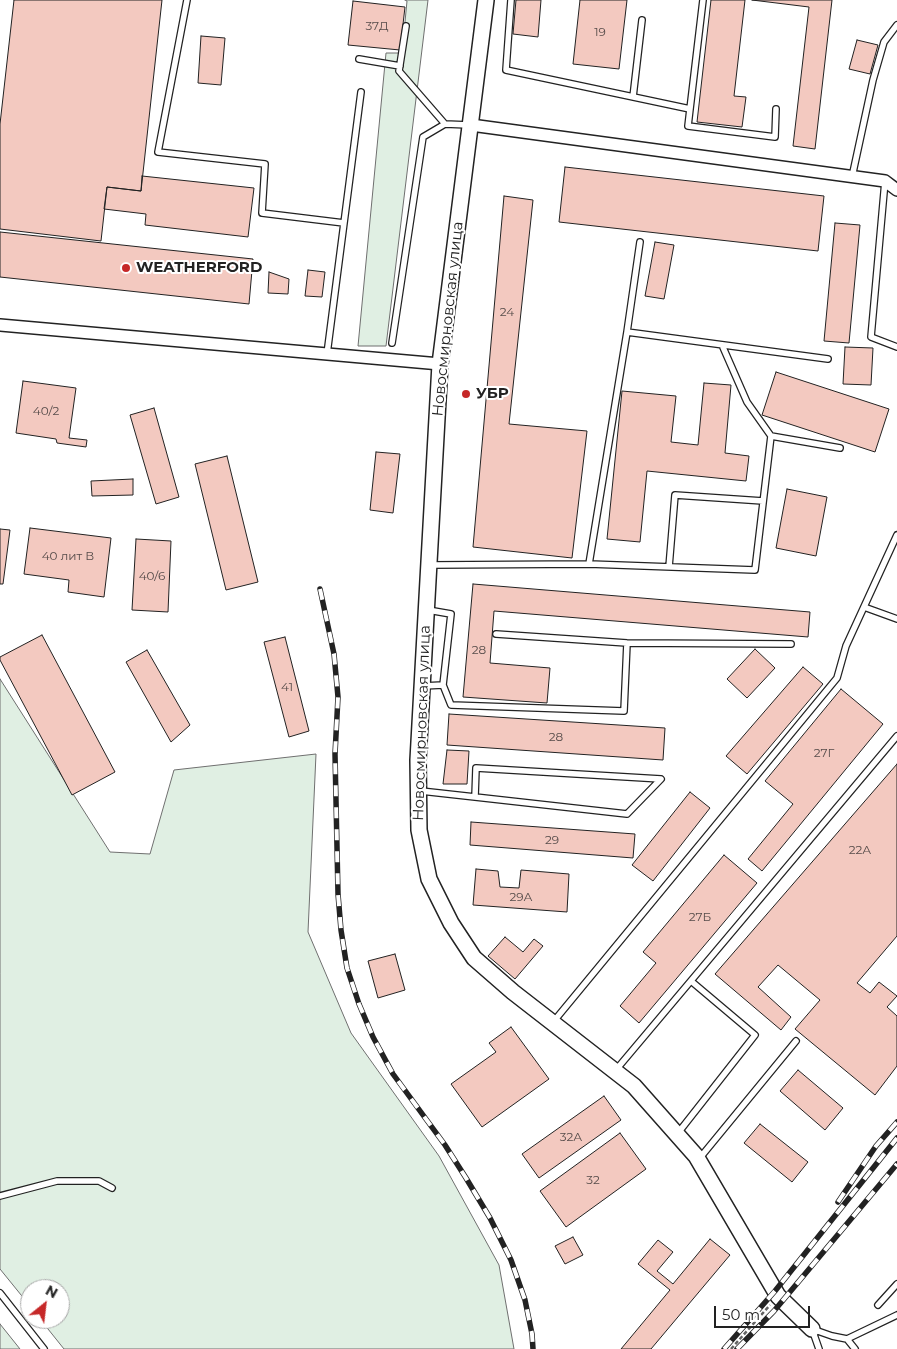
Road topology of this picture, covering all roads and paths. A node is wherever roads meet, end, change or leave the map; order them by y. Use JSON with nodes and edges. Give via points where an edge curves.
{"nodes":[{"id":1,"x":187,"y":0,"type":"edge"},
{"id":2,"x":486,"y":0,"type":"edge"},
{"id":3,"x":511,"y":0,"type":"edge"},
{"id":4,"x":702,"y":0,"type":"edge"},
{"id":5,"x":642,"y":20,"type":"dead end"},
{"id":6,"x":897,"y":25,"type":"edge"},
{"id":7,"x":406,"y":26,"type":"dead end"},
{"id":8,"x":359,"y":59,"type":"dead end"},
{"id":9,"x":400,"y":66,"type":"junction"},
{"id":10,"x":361,"y":92,"type":"dead end"},
{"id":11,"x":633,"y":97,"type":"junction"},
{"id":12,"x":690,"y":109,"type":"junction"},
{"id":13,"x":776,"y":109,"type":"dead end"},
{"id":14,"x":445,"y":124,"type":"junction"},
{"id":15,"x":471,"y":125,"type":"junction"},
{"id":16,"x":852,"y":176,"type":"junction"},
{"id":17,"x":885,"y":181,"type":"junction"},
{"id":18,"x":897,"y":190,"type":"edge"},
{"id":19,"x":344,"y":224,"type":"junction"},
{"id":20,"x":640,"y":242,"type":"dead end"},
{"id":21,"x":0,"y":325,"type":"edge"},
{"id":22,"x":627,"y":332,"type":"junction"},
{"id":23,"x":392,"y":344,"type":"dead end"},
{"id":24,"x":722,"y":345,"type":"junction"},
{"id":25,"x":897,"y":347,"type":"edge"},
{"id":26,"x":327,"y":354,"type":"junction"},
{"id":27,"x":828,"y":359,"type":"dead end"},
{"id":28,"x":440,"y":364,"type":"junction"},
{"id":29,"x":771,"y":436,"type":"junction"},
{"id":30,"x":840,"y":448,"type":"dead end"},
{"id":31,"x":763,"y":501,"type":"junction"},
{"id":32,"x":897,"y":535,"type":"edge"},
{"id":33,"x":589,"y":564,"type":"junction"},
{"id":34,"x":429,"y":566,"type":"junction"},
{"id":35,"x":669,"y":567,"type":"junction"},
{"id":36,"x":864,"y":607,"type":"junction"},
{"id":37,"x":426,"y":610,"type":"junction"},
{"id":38,"x":897,"y":619,"type":"edge"},
{"id":39,"x":496,"y":634,"type":"dead end"},
{"id":40,"x":627,"y":643,"type":"junction"},
{"id":41,"x":791,"y":644,"type":"dead end"},
{"id":42,"x":444,"y":685,"type":"junction"},
{"id":43,"x":422,"y":686,"type":"junction"},
{"id":44,"x":897,"y":736,"type":"edge"},
{"id":45,"x":418,"y":790,"type":"junction"},
{"id":46,"x":475,"y":797,"type":"junction"},
{"id":47,"x":691,"y":981,"type":"junction"},
{"id":48,"x":552,"y":1023,"type":"junction"},
{"id":49,"x":796,"y":1041,"type":"dead end"},
{"id":50,"x":615,"y":1071,"type":"junction"},
{"id":51,"x":677,"y":1134,"type":"junction"},
{"id":52,"x":698,"y":1160,"type":"junction"},
{"id":53,"x":112,"y":1188,"type":"dead end"},
{"id":54,"x":0,"y":1196,"type":"edge"},
{"id":55,"x":897,"y":1284,"type":"edge"},
{"id":56,"x":0,"y":1293,"type":"edge"},
{"id":57,"x":778,"y":1296,"type":"junction"},
{"id":58,"x":878,"y":1305,"type":"dead end"},
{"id":59,"x":897,"y":1315,"type":"edge"},
{"id":60,"x":812,"y":1329,"type":"junction"},
{"id":61,"x":847,"y":1339,"type":"junction"},
{"id":62,"x":44,"y":1349,"type":"edge"},
{"id":63,"x":731,"y":1349,"type":"edge"},
{"id":64,"x":819,"y":1349,"type":"edge"},
{"id":65,"x":855,"y":1349,"type":"edge"}],
"edges":[{"from":1,"to":19,"type":"lane","via":[[158,152],[265,164],[262,213]]},
{"from":2,"to":15,"type":"street","name":"Новосмирновская улица"},
{"from":3,"to":11,"type":"lane","via":[[506,70]]},
{"from":4,"to":12,"type":"lane"},
{"from":5,"to":11,"type":"lane"},
{"from":6,"to":16,"type":"lane","via":[[884,42]]},
{"from":7,"to":9,"type":"lane"},
{"from":8,"to":9,"type":"lane"},
{"from":9,"to":14,"type":"lane","via":[[399,71]]},
{"from":10,"to":19,"type":"lane"},
{"from":11,"to":12,"type":"lane"},
{"from":12,"to":13,"type":"lane","via":[[688,126],[775,138]]},
{"from":14,"to":15,"type":"lane"},
{"from":14,"to":23,"type":"lane","via":[[423,137]]},
{"from":15,"to":16,"type":"street"},
{"from":15,"to":28,"type":"street","name":"Новосмирновская улица"},
{"from":16,"to":17,"type":"street"},
{"from":17,"to":18,"type":"street"},
{"from":17,"to":25,"type":"lane","via":[[871,337]]},
{"from":19,"to":26,"type":"lane"},
{"from":20,"to":22,"type":"lane"},
{"from":21,"to":26,"type":"street"},
{"from":22,"to":24,"type":"lane"},
{"from":22,"to":33,"type":"lane"},
{"from":24,"to":27,"type":"lane"},
{"from":24,"to":29,"type":"lane","via":[[747,402]]},
{"from":26,"to":28,"type":"street"},
{"from":28,"to":34,"type":"street","name":"Новосмирновская улица"},
{"from":29,"to":30,"type":"lane"},
{"from":29,"to":31,"type":"lane"},
{"from":31,"to":35,"type":"lane","via":[[755,570]]},
{"from":31,"to":35,"type":"lane","via":[[675,495]]},
{"from":32,"to":36,"type":"lane"},
{"from":33,"to":34,"type":"lane"},
{"from":33,"to":35,"type":"lane"},
{"from":34,"to":37,"type":"street","name":"Новосмирновская улица"},
{"from":36,"to":38,"type":"lane"},
{"from":36,"to":48,"type":"lane","via":[[846,646],[837,678]]},
{"from":37,"to":42,"type":"lane","via":[[451,614]]},
{"from":37,"to":43,"type":"street","name":"Новосмирновская улица"},
{"from":39,"to":40,"type":"lane"},
{"from":40,"to":41,"type":"lane"},
{"from":40,"to":42,"type":"lane","via":[[624,711],[451,705]]},
{"from":42,"to":43,"type":"lane"},
{"from":43,"to":45,"type":"street","name":"Новосмирновская улица"},
{"from":44,"to":47,"type":"lane"},
{"from":45,"to":46,"type":"lane"},
{"from":45,"to":48,"type":"street","name":"Новосмирновская улица","via":[[419,830],[429,879],[452,923],[474,958]]},
{"from":46,"to":46,"type":"lane","via":[[627,814],[661,779],[476,768]]},
{"from":47,"to":50,"type":"lane"},
{"from":47,"to":51,"type":"lane","via":[[755,1035]]},
{"from":48,"to":50,"type":"street","name":"Новосмирновская улица"},
{"from":49,"to":52,"type":"lane"},
{"from":50,"to":51,"type":"street","name":"Новосмирновская улица","via":[[634,1086]]},
{"from":51,"to":52,"type":"street","name":"Новосмирновская улица"},
{"from":52,"to":57,"type":"street","name":"Новосмирновская улица"},
{"from":53,"to":54,"type":"lane","via":[[99,1181],[57,1181]]},
{"from":55,"to":58,"type":"lane"},
{"from":56,"to":62,"type":"lane"},
{"from":57,"to":60,"type":"street","name":"Новосмирновская улица"},
{"from":57,"to":63,"type":"path"},
{"from":59,"to":61,"type":"lane"},
{"from":60,"to":61,"type":"lane"},
{"from":60,"to":64,"type":"lane"},
{"from":61,"to":65,"type":"lane"}]}
